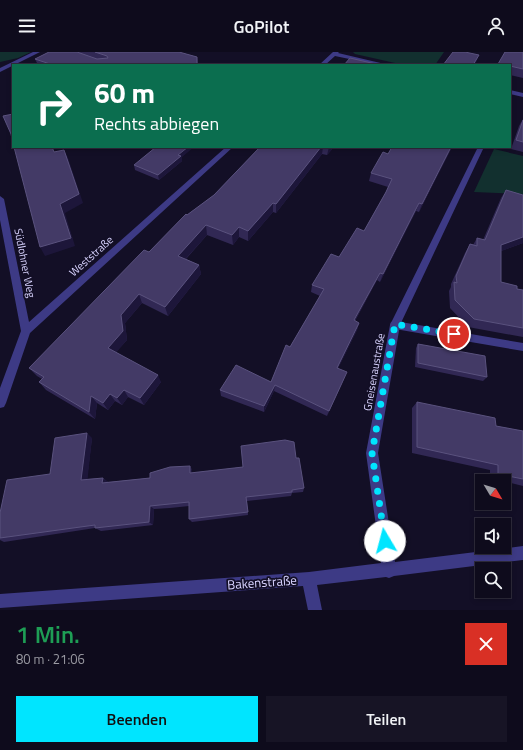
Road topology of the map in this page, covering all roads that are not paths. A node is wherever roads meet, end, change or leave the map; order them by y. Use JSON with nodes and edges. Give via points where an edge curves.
{"nodes":[{"id":1,"x":37,"y":52,"type":"edge"},
{"id":2,"x":335,"y":53,"type":"edge"},
{"id":3,"x":12,"y":64,"type":"edge"},
{"id":4,"x":12,"y":64,"type":"edge"},
{"id":5,"x":323,"y":64,"type":"edge"},
{"id":6,"x":382,"y":64,"type":"edge"},
{"id":7,"x":0,"y":70,"type":"edge"},
{"id":8,"x":511,"y":92,"type":"edge"},
{"id":9,"x":523,"y":95,"type":"edge"},
{"id":10,"x":229,"y":148,"type":"edge"},
{"id":11,"x":481,"y":148,"type":"edge"},
{"id":12,"x":0,"y":199,"type":"edge"},
{"id":13,"x":395,"y":324,"type":"junction"},
{"id":14,"x":26,"y":331,"type":"junction"},
{"id":15,"x":523,"y":347,"type":"edge"},
{"id":16,"x":0,"y":403,"type":"edge"},
{"id":17,"x":523,"y":554,"type":"edge"},
{"id":18,"x":389,"y":571,"type":"junction"},
{"id":19,"x":309,"y":579,"type":"junction"},
{"id":20,"x":0,"y":601,"type":"edge"},
{"id":21,"x":315,"y":610,"type":"edge"}],
"edges":[{"from":1,"to":4,"type":"street"},
{"from":2,"to":5,"type":"street"},
{"from":2,"to":6,"type":"street"},
{"from":3,"to":7,"type":"street"},
{"from":8,"to":9,"type":"street"},
{"from":10,"to":14,"type":"street","name":"Weststraße"},
{"from":11,"to":13,"type":"street","name":"Gneisenaustraße"},
{"from":12,"to":14,"type":"street","name":"Südlohner Weg"},
{"from":13,"to":15,"type":"street"},
{"from":13,"to":18,"type":"street","name":"Gneisenaustraße","via":[[372,453]]},
{"from":14,"to":16,"type":"street","name":"Weststraße"},
{"from":17,"to":18,"type":"street","name":"Bakenstraße"},
{"from":18,"to":19,"type":"street","name":"Bakenstraße"},
{"from":19,"to":20,"type":"street","name":"Bakenstraße"},
{"from":19,"to":21,"type":"street"}]}
